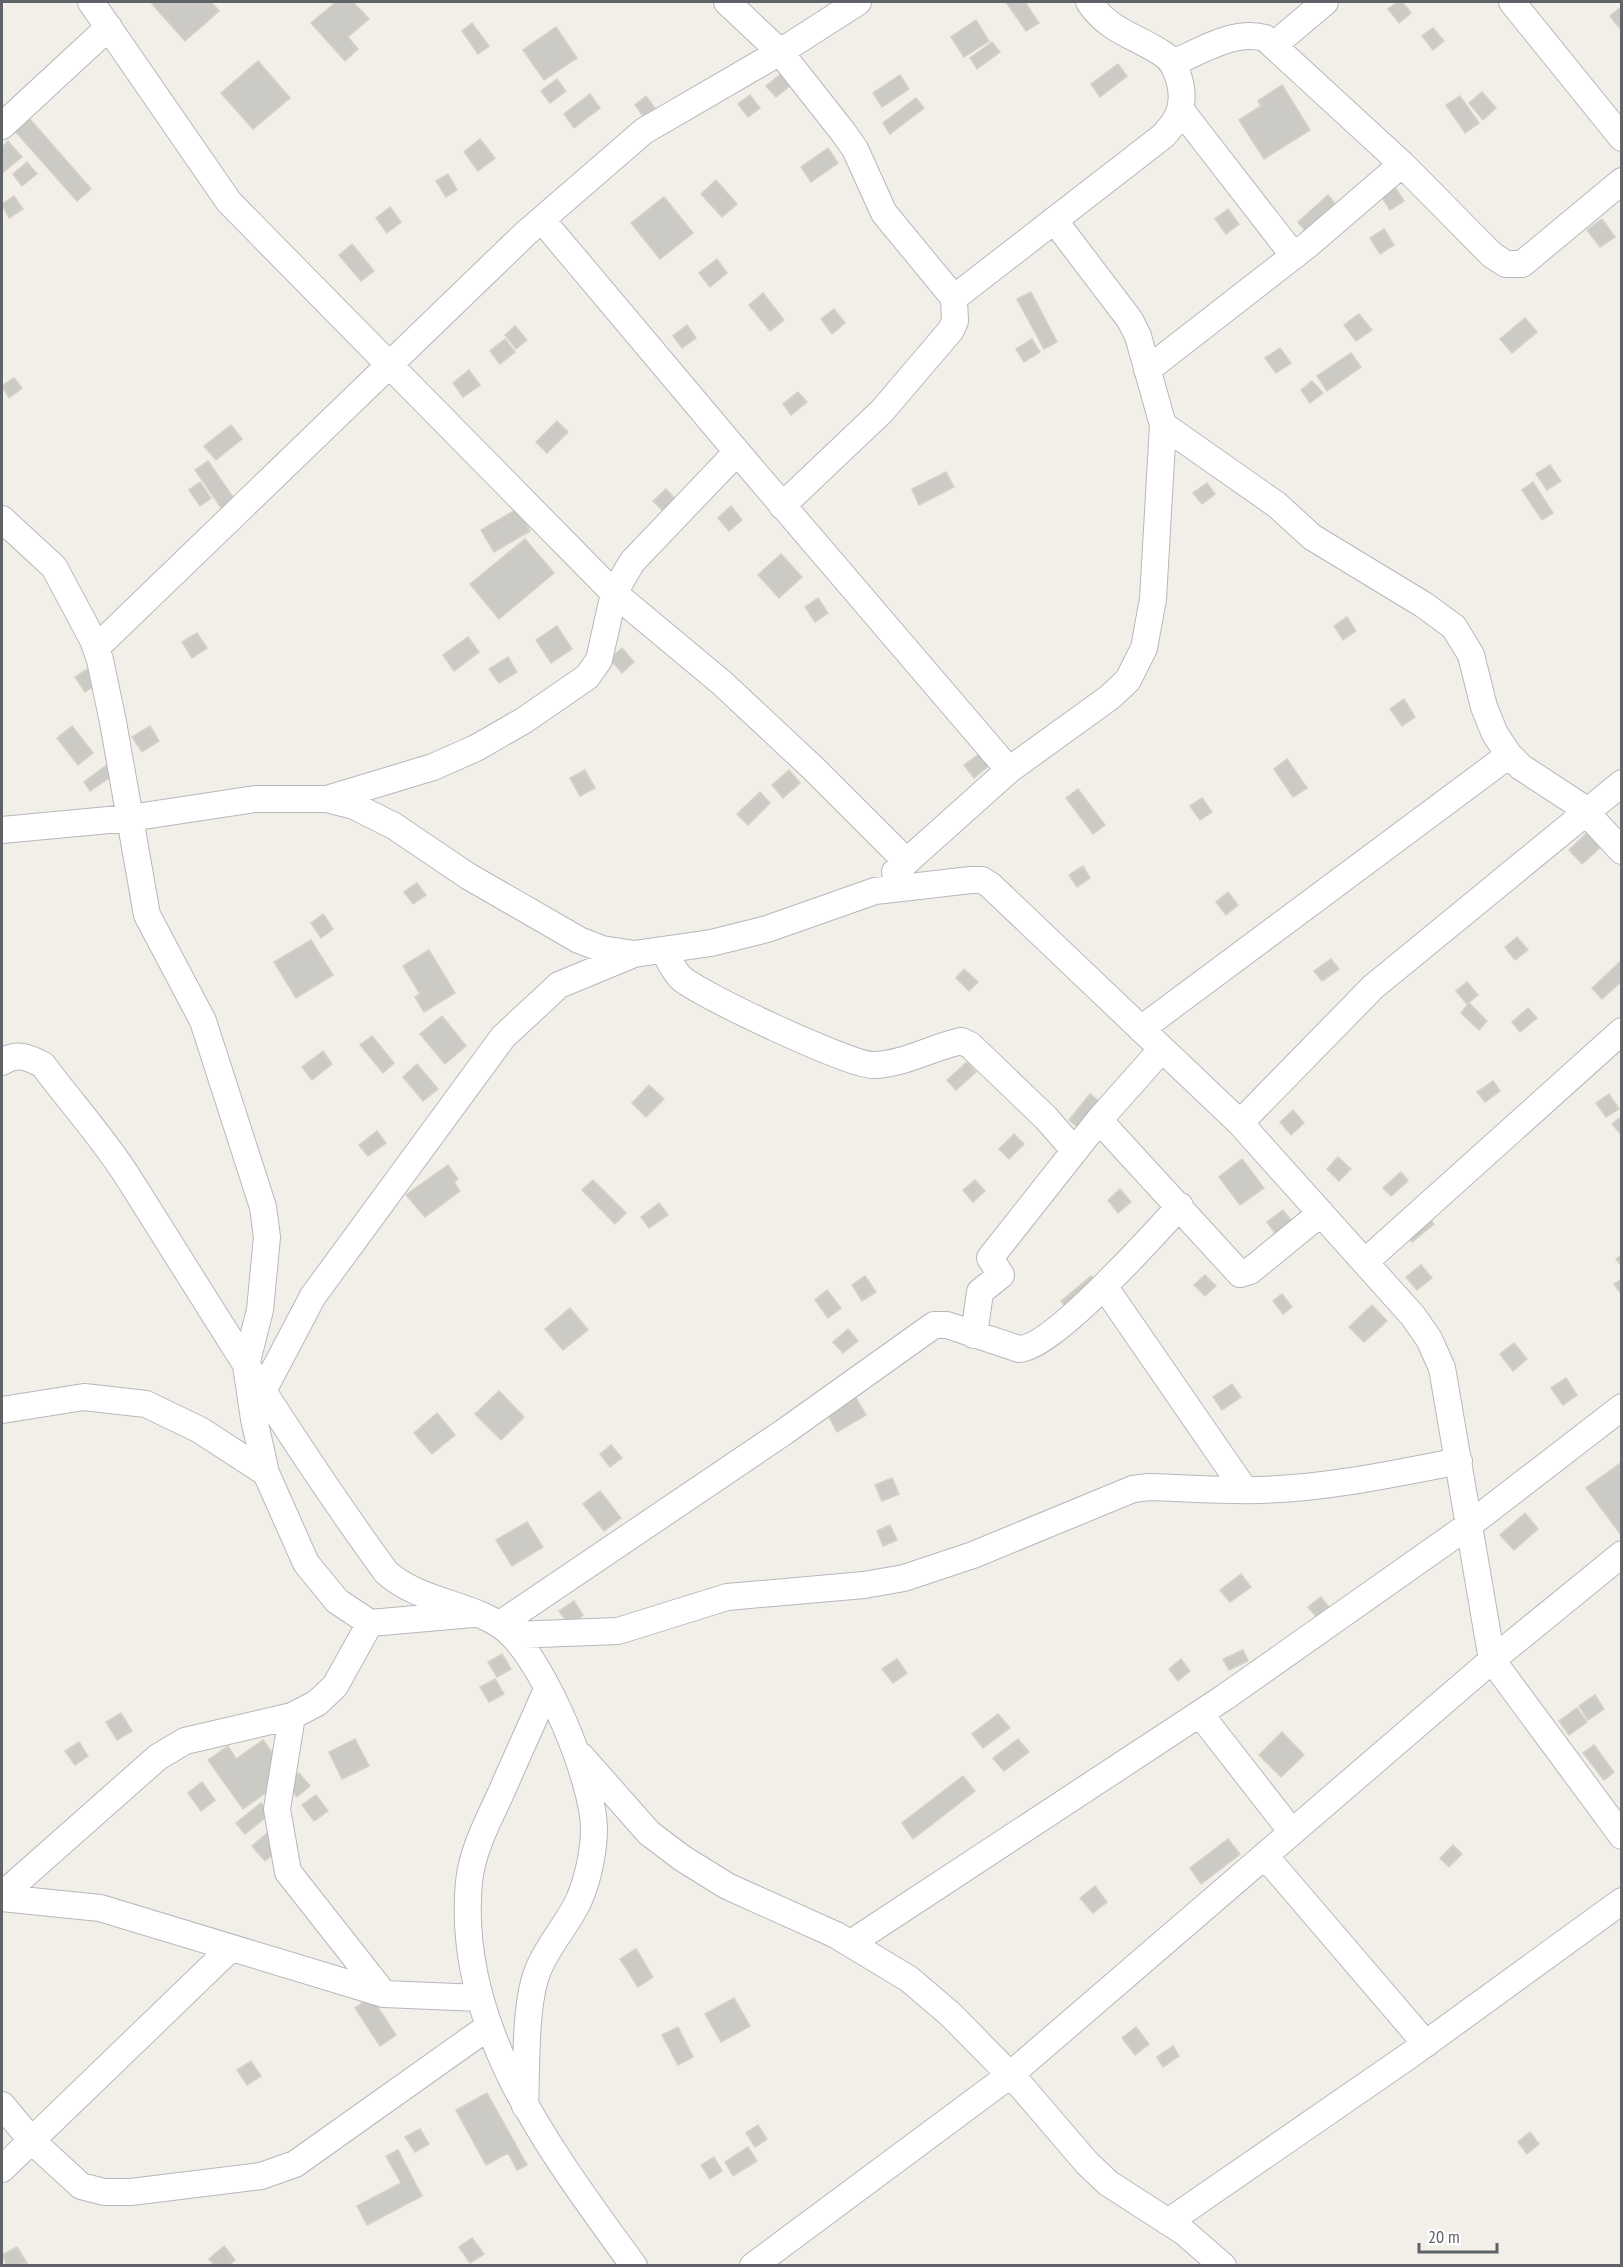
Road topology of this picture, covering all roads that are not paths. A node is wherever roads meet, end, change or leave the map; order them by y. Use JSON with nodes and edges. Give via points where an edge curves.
{"nodes":[{"id":1,"x":91,"y":2,"type":"edge"},
{"id":2,"x":727,"y":2,"type":"edge"},
{"id":3,"x":858,"y":2,"type":"edge"},
{"id":4,"x":1089,"y":2,"type":"edge"},
{"id":5,"x":1325,"y":2,"type":"edge"},
{"id":6,"x":1512,"y":2,"type":"edge"},
{"id":7,"x":108,"y":27,"type":"junction"},
{"id":8,"x":1274,"y":45,"type":"junction"},
{"id":9,"x":780,"y":52,"type":"junction"},
{"id":10,"x":1173,"y":63,"type":"junction"},
{"id":11,"x":1180,"y":109,"type":"junction"},
{"id":12,"x":2,"y":126,"type":"edge"},
{"id":13,"x":1622,"y":138,"type":"edge"},
{"id":14,"x":1402,"y":164,"type":"junction"},
{"id":15,"x":1622,"y":181,"type":"edge"},
{"id":16,"x":542,"y":220,"type":"junction"},
{"id":17,"x":1054,"y":220,"type":"junction"},
{"id":18,"x":1294,"y":256,"type":"junction"},
{"id":19,"x":954,"y":298,"type":"junction"},
{"id":20,"x":390,"y":365,"type":"junction"},
{"id":21,"x":1147,"y":370,"type":"junction"},
{"id":22,"x":1163,"y":425,"type":"junction"},
{"id":23,"x":736,"y":452,"type":"junction"},
{"id":24,"x":782,"y":506,"type":"junction"},
{"id":25,"x":2,"y":519,"type":"edge"},
{"id":26,"x":614,"y":593,"type":"junction"},
{"id":27,"x":96,"y":648,"type":"junction"},
{"id":28,"x":1509,"y":755,"type":"junction"},
{"id":29,"x":1009,"y":770,"type":"junction"},
{"id":30,"x":1622,"y":783,"type":"edge"},
{"id":31,"x":326,"y":799,"type":"junction"},
{"id":32,"x":1587,"y":813,"type":"junction"},
{"id":33,"x":129,"y":818,"type":"junction"},
{"id":34,"x":2,"y":831,"type":"edge"},
{"id":35,"x":1622,"y":851,"type":"edge"},
{"id":36,"x":906,"y":861,"type":"junction"},
{"id":37,"x":875,"y":891,"type":"junction"},
{"id":38,"x":664,"y":951,"type":"junction"},
{"id":39,"x":634,"y":954,"type":"junction"},
{"id":40,"x":1141,"y":1029,"type":"junction"},
{"id":41,"x":1622,"y":1031,"type":"edge"},
{"id":42,"x":1162,"y":1049,"type":"junction"},
{"id":43,"x":2,"y":1062,"type":"edge"},
{"id":44,"x":1099,"y":1120,"type":"junction"},
{"id":45,"x":1240,"y":1123,"type":"junction"},
{"id":46,"x":1074,"y":1150,"type":"junction"},
{"id":47,"x":1180,"y":1206,"type":"junction"},
{"id":48,"x":1321,"y":1213,"type":"junction"},
{"id":49,"x":1365,"y":1262,"type":"junction"},
{"id":50,"x":1104,"y":1286,"type":"junction"},
{"id":51,"x":974,"y":1335,"type":"junction"},
{"id":52,"x":246,"y":1365,"type":"junction"},
{"id":53,"x":263,"y":1391,"type":"junction"},
{"id":54,"x":1622,"y":1407,"type":"edge"},
{"id":55,"x":2,"y":1410,"type":"edge"},
{"id":56,"x":1459,"y":1461,"type":"junction"},
{"id":57,"x":266,"y":1473,"type":"junction"},
{"id":58,"x":1244,"y":1490,"type":"junction"},
{"id":59,"x":1469,"y":1525,"type":"junction"},
{"id":60,"x":1622,"y":1554,"type":"edge"},
{"id":61,"x":473,"y":1614,"type":"junction"},
{"id":62,"x":370,"y":1623,"type":"junction"},
{"id":63,"x":506,"y":1629,"type":"junction"},
{"id":64,"x":1492,"y":1660,"type":"junction"},
{"id":65,"x":548,"y":1689,"type":"junction"},
{"id":66,"x":1200,"y":1714,"type":"junction"},
{"id":67,"x":292,"y":1716,"type":"junction"},
{"id":68,"x":572,"y":1744,"type":"junction"},
{"id":69,"x":1292,"y":1832,"type":"junction"},
{"id":70,"x":1622,"y":1836,"type":"edge"},
{"id":71,"x":1265,"y":1856,"type":"junction"},
{"id":72,"x":2,"y":1897,"type":"edge"},
{"id":73,"x":1622,"y":1901,"type":"edge"},
{"id":74,"x":850,"y":1943,"type":"junction"},
{"id":75,"x":230,"y":1949,"type":"junction"},
{"id":76,"x":384,"y":1994,"type":"junction"},
{"id":77,"x":480,"y":1998,"type":"junction"},
{"id":78,"x":488,"y":2027,"type":"junction"},
{"id":79,"x":1426,"y":2044,"type":"junction"},
{"id":80,"x":1010,"y":2075,"type":"junction"},
{"id":81,"x":2,"y":2105,"type":"edge"},
{"id":82,"x":525,"y":2106,"type":"junction"},
{"id":83,"x":32,"y":2140,"type":"junction"},
{"id":84,"x":2,"y":2169,"type":"edge"},
{"id":85,"x":1168,"y":2222,"type":"junction"},
{"id":86,"x":634,"y":2265,"type":"edge"},
{"id":87,"x":753,"y":2265,"type":"edge"},
{"id":88,"x":1223,"y":2265,"type":"edge"}],
"edges":[{"from":1,"to":7,"type":"street"},
{"from":2,"to":9,"type":"street"},
{"from":3,"to":9,"type":"street"},
{"from":4,"to":10,"type":"street","via":[[1117,30],[1164,54]]},
{"from":5,"to":8,"type":"street"},
{"from":6,"to":13,"type":"street"},
{"from":7,"to":12,"type":"street"},
{"from":7,"to":20,"type":"street","via":[[229,202]]},
{"from":8,"to":10,"type":"street","via":[[1253,35],[1240,36]]},
{"from":8,"to":14,"type":"street"},
{"from":9,"to":16,"type":"street","via":[[657,121]]},
{"from":9,"to":19,"type":"street","via":[[855,149],[884,213]]},
{"from":10,"to":11,"type":"street","via":[[1181,91]]},
{"from":11,"to":17,"type":"street","via":[[1163,136]]},
{"from":11,"to":18,"type":"street"},
{"from":14,"to":15,"type":"street","via":[[1492,255],[1506,264],[1522,264],[1538,253]]},
{"from":14,"to":18,"type":"street"},
{"from":16,"to":20,"type":"street"},
{"from":16,"to":23,"type":"street"},
{"from":17,"to":19,"type":"street"},
{"from":17,"to":21,"type":"street","via":[[1130,320]]},
{"from":18,"to":21,"type":"street"},
{"from":19,"to":24,"type":"street","via":[[955,321],[951,330],[882,411]]},
{"from":20,"to":26,"type":"street"},
{"from":20,"to":27,"type":"street"},
{"from":21,"to":22,"type":"street"},
{"from":22,"to":28,"type":"street","via":[[1277,505],[1312,537],[1454,627],[1471,655],[1495,734]]},
{"from":22,"to":29,"type":"street","via":[[1153,599],[1144,648],[1128,680],[1110,697]]},
{"from":23,"to":24,"type":"street"},
{"from":23,"to":26,"type":"street","via":[[632,562]]},
{"from":24,"to":29,"type":"street"},
{"from":25,"to":27,"type":"street","via":[[54,567]]},
{"from":26,"to":31,"type":"street","via":[[599,660],[587,677],[563,696],[476,748],[433,767]]},
{"from":26,"to":36,"type":"street","via":[[722,683]]},
{"from":27,"to":33,"type":"street"},
{"from":28,"to":32,"type":"street"},
{"from":28,"to":40,"type":"street"},
{"from":29,"to":36,"type":"street"},
{"from":30,"to":32,"type":"street"},
{"from":31,"to":33,"type":"street","via":[[255,799]]},
{"from":31,"to":39,"type":"street","via":[[354,806],[394,826],[468,876],[579,940],[602,949]]},
{"from":32,"to":35,"type":"street"},
{"from":32,"to":45,"type":"street","via":[[1373,987]]},
{"from":33,"to":34,"type":"street"},
{"from":33,"to":52,"type":"street","via":[[147,915],[203,1022],[263,1208],[267,1237],[260,1310]]},
{"from":36,"to":37,"type":"street"},
{"from":37,"to":38,"type":"street","via":[[767,929]]},
{"from":37,"to":40,"type":"street","via":[[982,880]]},
{"from":38,"to":39,"type":"street"},
{"from":38,"to":46,"type":"street","via":[[674,969],[693,986],[791,1035],[863,1064],[884,1064],[961,1041],[970,1045]]},
{"from":39,"to":53,"type":"street","via":[[559,985],[503,1036],[313,1296]]},
{"from":40,"to":42,"type":"street"},
{"from":41,"to":49,"type":"street"},
{"from":42,"to":44,"type":"street"},
{"from":42,"to":45,"type":"street"},
{"from":43,"to":52,"type":"street","via":[[24,1055],[43,1065],[130,1180]]},
{"from":44,"to":46,"type":"street"},
{"from":44,"to":47,"type":"street"},
{"from":45,"to":48,"type":"street"},
{"from":46,"to":51,"type":"street","via":[[990,1258],[1001,1275],[980,1292]]},
{"from":47,"to":48,"type":"street","via":[[1240,1274],[1250,1271]]},
{"from":47,"to":50,"type":"street"},
{"from":48,"to":49,"type":"street"},
{"from":49,"to":56,"type":"street","via":[[1429,1339],[1442,1368]]},
{"from":50,"to":51,"type":"street","via":[[1060,1325],[1026,1348]]},
{"from":50,"to":58,"type":"street"},
{"from":51,"to":63,"type":"street","via":[[947,1325],[934,1325]]},
{"from":52,"to":53,"type":"street"},
{"from":52,"to":57,"type":"street"},
{"from":53,"to":61,"type":"street","via":[[386,1572],[408,1589]]},
{"from":54,"to":59,"type":"street"},
{"from":55,"to":57,"type":"street","via":[[84,1397],[146,1404],[200,1430]]},
{"from":56,"to":58,"type":"street","via":[[1362,1481]]},
{"from":56,"to":59,"type":"street"},
{"from":57,"to":62,"type":"street","via":[[306,1563],[337,1601]]},
{"from":58,"to":63,"type":"street","via":[[1133,1489],[974,1555],[904,1578],[727,1597],[618,1631]]},
{"from":59,"to":64,"type":"street"},
{"from":59,"to":66,"type":"street"},
{"from":60,"to":64,"type":"street"},
{"from":61,"to":62,"type":"street"},
{"from":61,"to":63,"type":"street"},
{"from":62,"to":67,"type":"street","via":[[335,1686]]},
{"from":63,"to":65,"type":"street","via":[[523,1648]]},
{"from":64,"to":69,"type":"street"},
{"from":64,"to":70,"type":"street"},
{"from":65,"to":68,"type":"street"},
{"from":65,"to":77,"type":"street","via":[[481,1837],[469,1882],[472,1961]]},
{"from":66,"to":69,"type":"street"},
{"from":66,"to":74,"type":"street"},
{"from":67,"to":72,"type":"street","via":[[185,1741],[158,1757]]},
{"from":67,"to":76,"type":"street","via":[[277,1809],[288,1872]]},
{"from":68,"to":74,"type":"street","via":[[649,1833],[682,1858],[727,1886]]},
{"from":68,"to":82,"type":"street","via":[[594,1827],[592,1856],[580,1899],[538,1970],[531,2001]]},
{"from":69,"to":71,"type":"street"},
{"from":71,"to":79,"type":"street"},
{"from":71,"to":80,"type":"street"},
{"from":72,"to":75,"type":"street","via":[[100,1908]]},
{"from":73,"to":79,"type":"street"},
{"from":74,"to":80,"type":"street","via":[[909,1979]]},
{"from":75,"to":76,"type":"street"},
{"from":75,"to":83,"type":"street"},
{"from":76,"to":77,"type":"street"},
{"from":77,"to":78,"type":"street"},
{"from":78,"to":82,"type":"street"},
{"from":78,"to":83,"type":"street","via":[[304,2159],[261,2175],[104,2192],[81,2186]]},
{"from":79,"to":85,"type":"street"},
{"from":80,"to":85,"type":"street","via":[[1087,2163],[1132,2200]]},
{"from":80,"to":87,"type":"street"},
{"from":81,"to":83,"type":"street"},
{"from":82,"to":86,"type":"street"},
{"from":83,"to":84,"type":"street"},
{"from":85,"to":88,"type":"street"}]}
